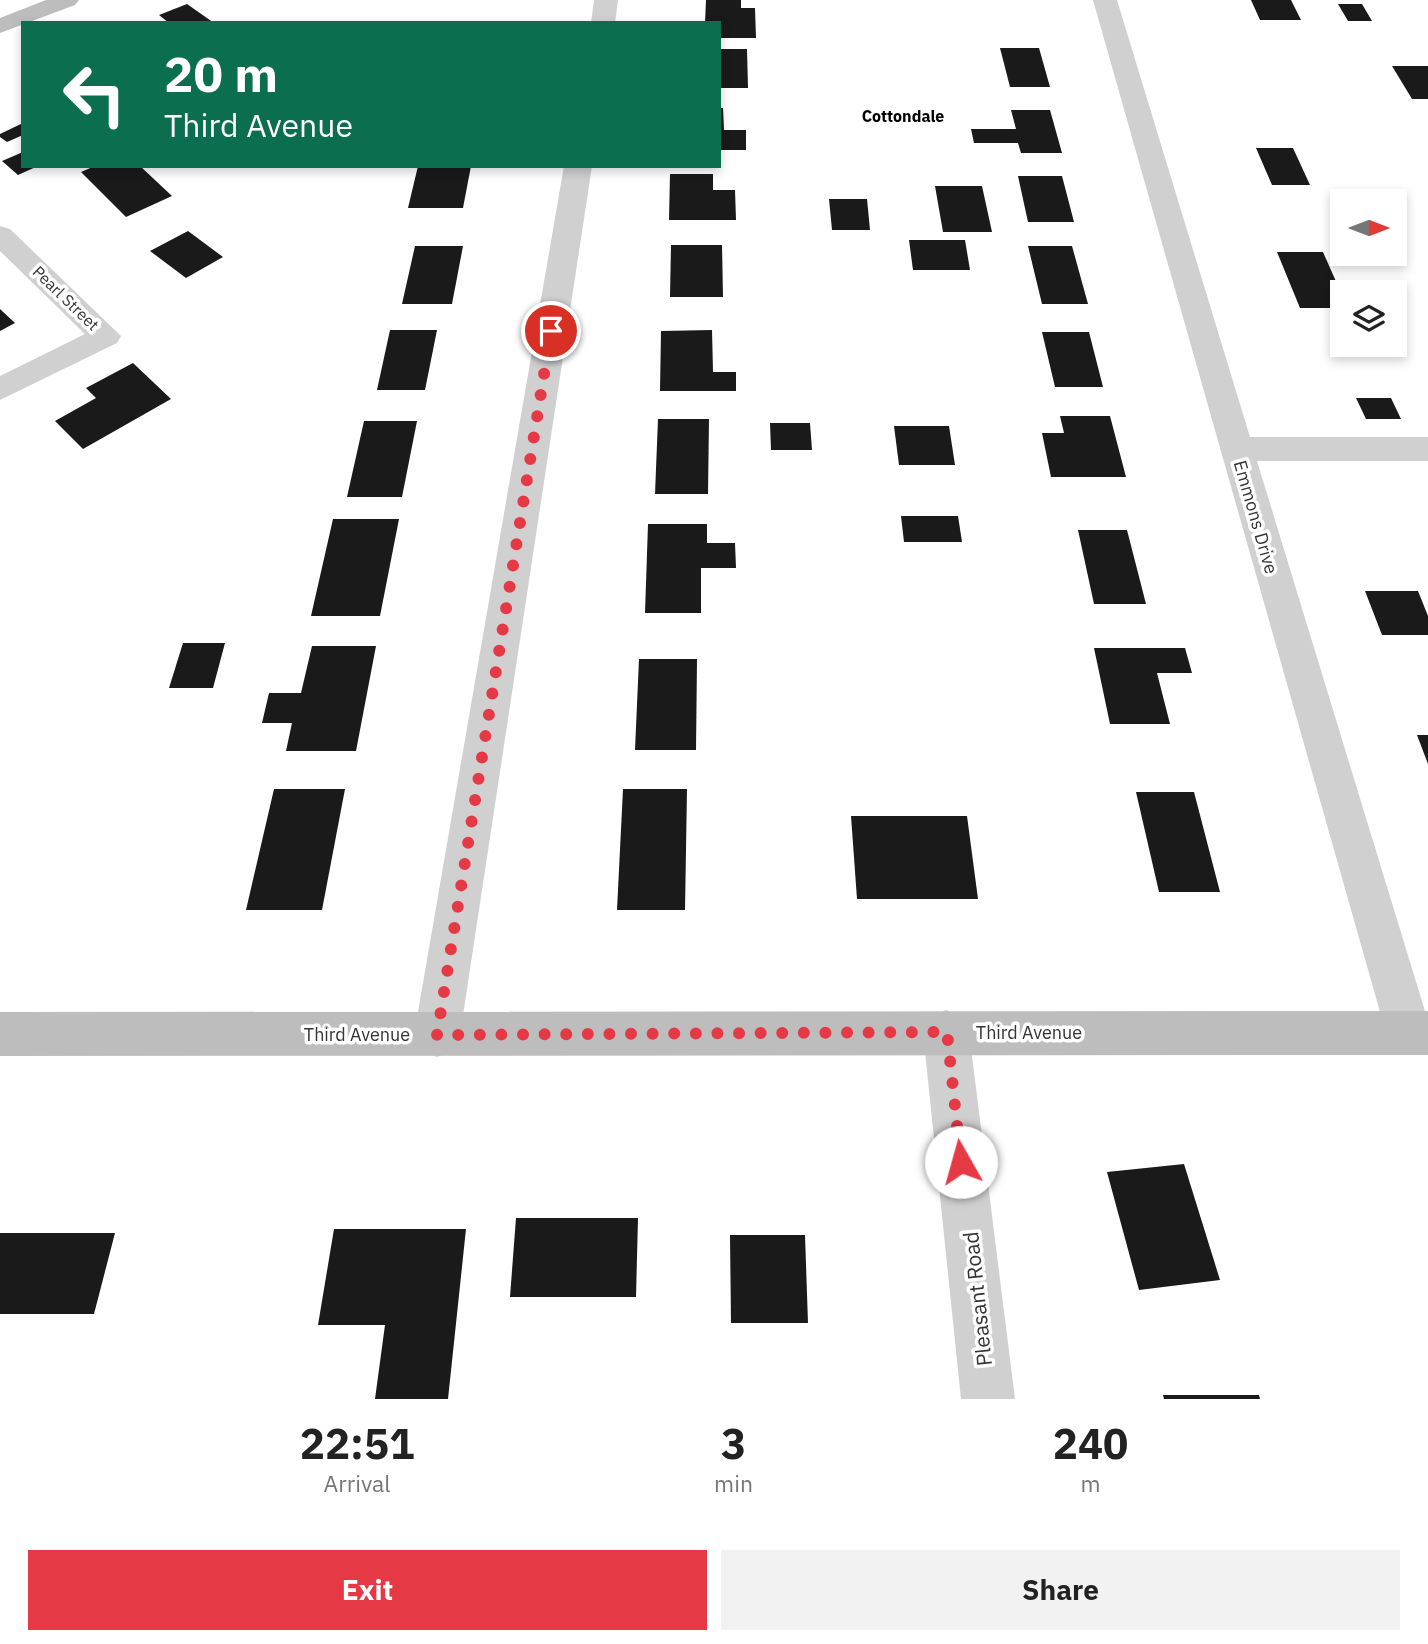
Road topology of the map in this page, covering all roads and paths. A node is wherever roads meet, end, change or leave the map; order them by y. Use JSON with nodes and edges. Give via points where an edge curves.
{"nodes":[{"id":1,"x":67,"y":0,"type":"edge"},
{"id":2,"x":606,"y":0,"type":"edge"},
{"id":3,"x":1105,"y":0,"type":"edge"},
{"id":4,"x":603,"y":21,"type":"edge"},
{"id":5,"x":0,"y":26,"type":"edge"},
{"id":6,"x":578,"y":168,"type":"edge"},
{"id":7,"x":0,"y":235,"type":"edge"},
{"id":8,"x":0,"y":389,"type":"edge"},
{"id":9,"x":1236,"y":449,"type":"junction"},
{"id":10,"x":1428,"y":449,"type":"edge"},
{"id":11,"x":947,"y":1032,"type":"junction"},
{"id":12,"x":1419,"y":1033,"type":"edge"},
{"id":13,"x":0,"y":1034,"type":"edge"},
{"id":14,"x":437,"y":1035,"type":"junction"},
{"id":15,"x":988,"y":1399,"type":"edge"}],
"edges":[{"from":1,"to":5,"type":"street"},
{"from":2,"to":4,"type":"street"},
{"from":3,"to":9,"type":"street","name":"Emmons Drive"},
{"from":6,"to":14,"type":"street"},
{"from":7,"to":8,"type":"street","name":"Pearl Street","via":[[106,337]]},
{"from":9,"to":10,"type":"street"},
{"from":9,"to":12,"type":"street","name":"Emmons Drive"},
{"from":11,"to":12,"type":"street","name":"Third Avenue"},
{"from":11,"to":14,"type":"street","name":"Third Avenue"},
{"from":11,"to":15,"type":"street","name":"Pleasant Road"},
{"from":13,"to":14,"type":"street","name":"Third Avenue"}]}
